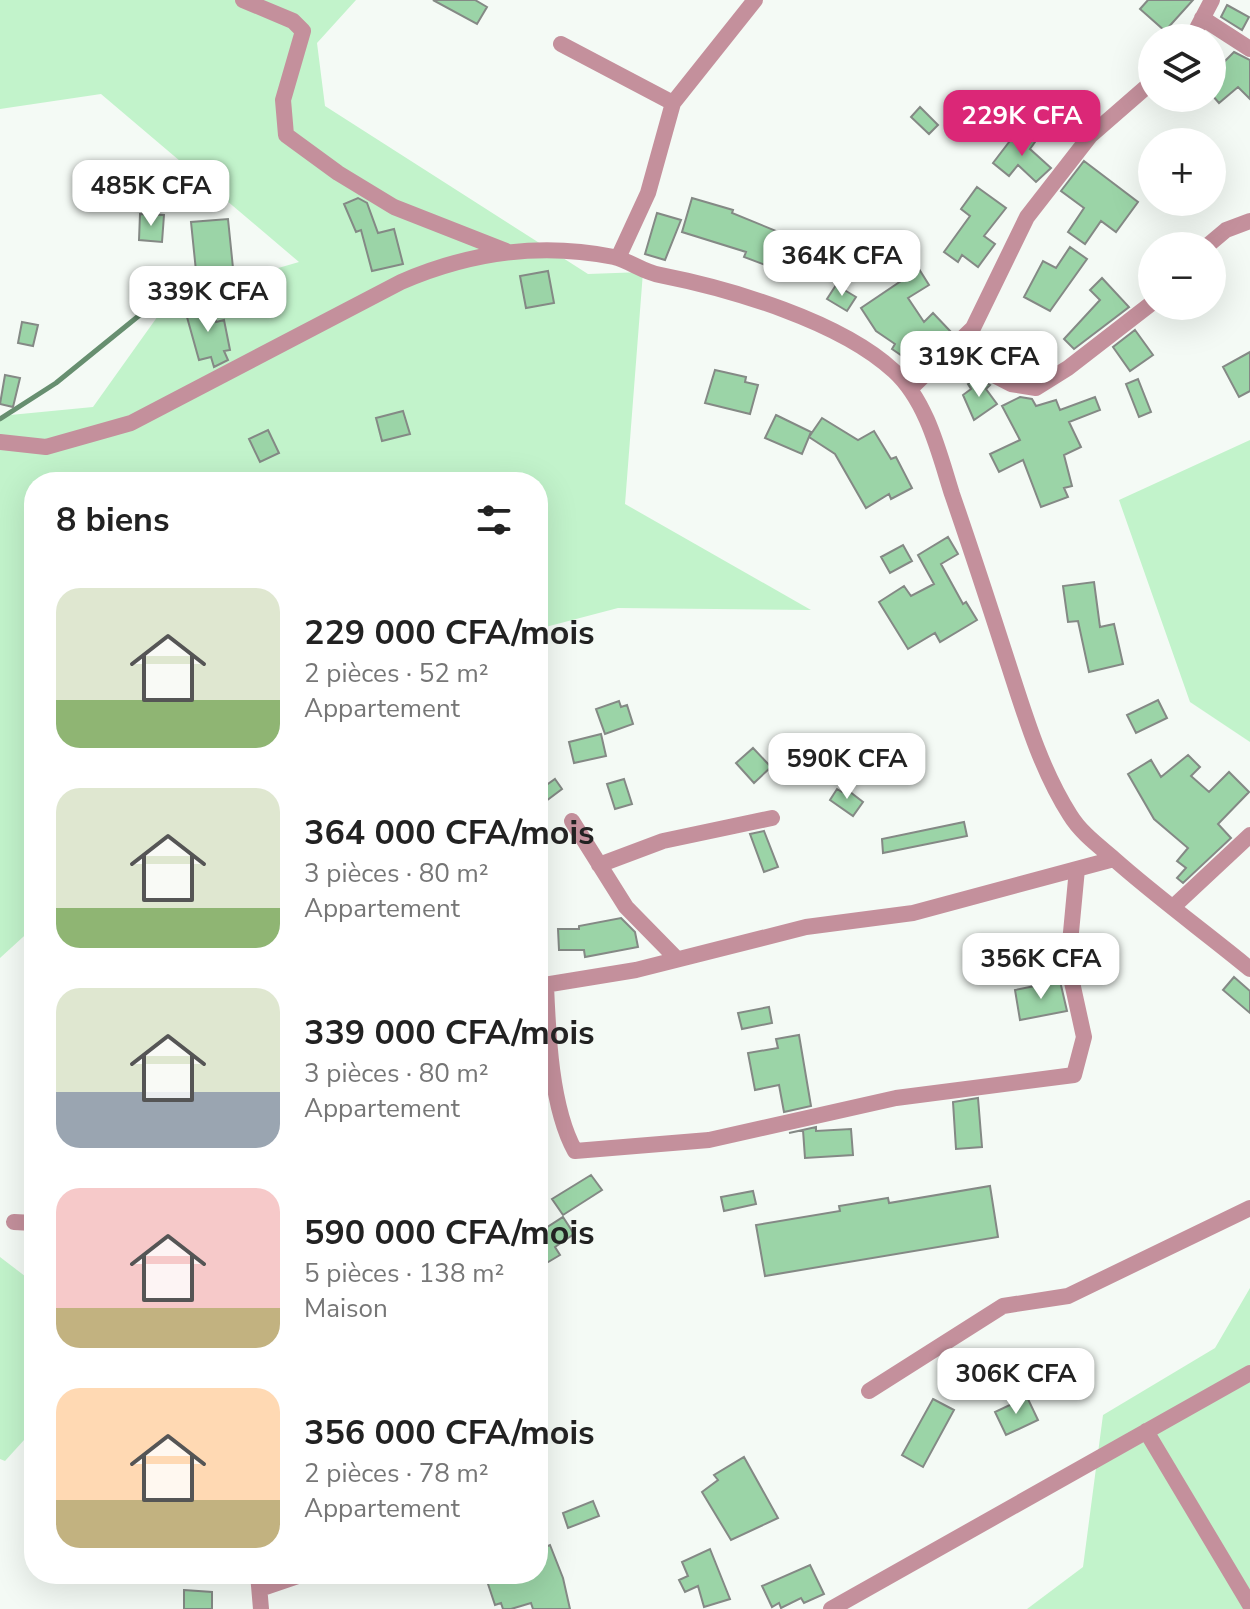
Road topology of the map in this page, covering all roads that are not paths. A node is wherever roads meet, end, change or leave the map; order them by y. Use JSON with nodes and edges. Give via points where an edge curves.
{"nodes":[{"id":1,"x":243,"y":0,"type":"edge"},
{"id":2,"x":755,"y":0,"type":"edge"},
{"id":3,"x":1212,"y":0,"type":"edge"},
{"id":4,"x":1202,"y":18,"type":"junction"},
{"id":5,"x":1199,"y":24,"type":"edge"},
{"id":6,"x":561,"y":44,"type":"dead end"},
{"id":7,"x":1250,"y":49,"type":"edge"},
{"id":8,"x":1138,"y":94,"type":"edge"},
{"id":9,"x":673,"y":103,"type":"junction"},
{"id":10,"x":1250,"y":221,"type":"edge"},
{"id":11,"x":1224,"y":232,"type":"edge"},
{"id":12,"x":508,"y":252,"type":"junction"},
{"id":13,"x":618,"y":258,"type":"junction"},
{"id":14,"x":1138,"y":314,"type":"edge"},
{"id":15,"x":949,"y":352,"type":"junction"},
{"id":16,"x":910,"y":389,"type":"junction"},
{"id":17,"x":0,"y":442,"type":"edge"},
{"id":18,"x":772,"y":818,"type":"dead end"},
{"id":19,"x":572,"y":821,"type":"dead end"},
{"id":20,"x":1250,"y":835,"type":"edge"},
{"id":21,"x":1114,"y":859,"type":"junction"},
{"id":22,"x":599,"y":865,"type":"junction"},
{"id":23,"x":1077,"y":869,"type":"junction"},
{"id":24,"x":1173,"y":907,"type":"junction"},
{"id":25,"x":677,"y":959,"type":"junction"},
{"id":26,"x":1250,"y":969,"type":"edge"},
{"id":27,"x":548,"y":984,"type":"edge"},
{"id":28,"x":548,"y":1042,"type":"edge"},
{"id":29,"x":1250,"y":1208,"type":"edge"},
{"id":30,"x":14,"y":1222,"type":"dead end"},
{"id":31,"x":24,"y":1222,"type":"edge"},
{"id":32,"x":1250,"y":1373,"type":"edge"},
{"id":33,"x":869,"y":1391,"type":"dead end"},
{"id":34,"x":1146,"y":1431,"type":"junction"},
{"id":35,"x":259,"y":1584,"type":"edge"},
{"id":36,"x":1250,"y":1605,"type":"edge"},
{"id":37,"x":261,"y":1609,"type":"edge"},
{"id":38,"x":831,"y":1609,"type":"edge"}],
"edges":[{"from":1,"to":12,"type":"street","via":[[293,21],[303,31],[283,100],[286,135],[394,207]]},
{"from":2,"to":9,"type":"street"},
{"from":3,"to":4,"type":"street"},
{"from":4,"to":5,"type":"street"},
{"from":4,"to":7,"type":"street"},
{"from":6,"to":9,"type":"street"},
{"from":8,"to":15,"type":"street","via":[[1090,136],[1027,217],[973,328]]},
{"from":9,"to":13,"type":"street","via":[[648,193]]},
{"from":10,"to":11,"type":"street"},
{"from":12,"to":13,"type":"street","via":[[538,249]]},
{"from":12,"to":17,"type":"street","via":[[435,267],[401,282],[131,423],[46,447]]},
{"from":13,"to":16,"type":"street","via":[[643,272],[705,284],[791,313],[871,353]]},
{"from":14,"to":15,"type":"street","via":[[1036,388],[1011,384]]},
{"from":15,"to":16,"type":"street"},
{"from":16,"to":21,"type":"street","via":[[935,441],[1049,776],[1073,820]]},
{"from":18,"to":22,"type":"street","via":[[663,841]]},
{"from":19,"to":22,"type":"street"},
{"from":20,"to":24,"type":"street"},
{"from":21,"to":23,"type":"street"},
{"from":21,"to":24,"type":"street"},
{"from":22,"to":25,"type":"street","via":[[626,907]]},
{"from":23,"to":25,"type":"street","via":[[913,913],[806,927]]},
{"from":23,"to":28,"type":"street","via":[[1068,964],[1084,1037],[1074,1075],[896,1098],[709,1140],[575,1151],[567,1136]]},
{"from":24,"to":26,"type":"street"},
{"from":25,"to":27,"type":"street"},
{"from":29,"to":33,"type":"street","via":[[1068,1296],[1003,1306]]},
{"from":30,"to":31,"type":"street"},
{"from":32,"to":34,"type":"street"},
{"from":34,"to":36,"type":"street"},
{"from":34,"to":38,"type":"street"},
{"from":35,"to":37,"type":"street"}]}
